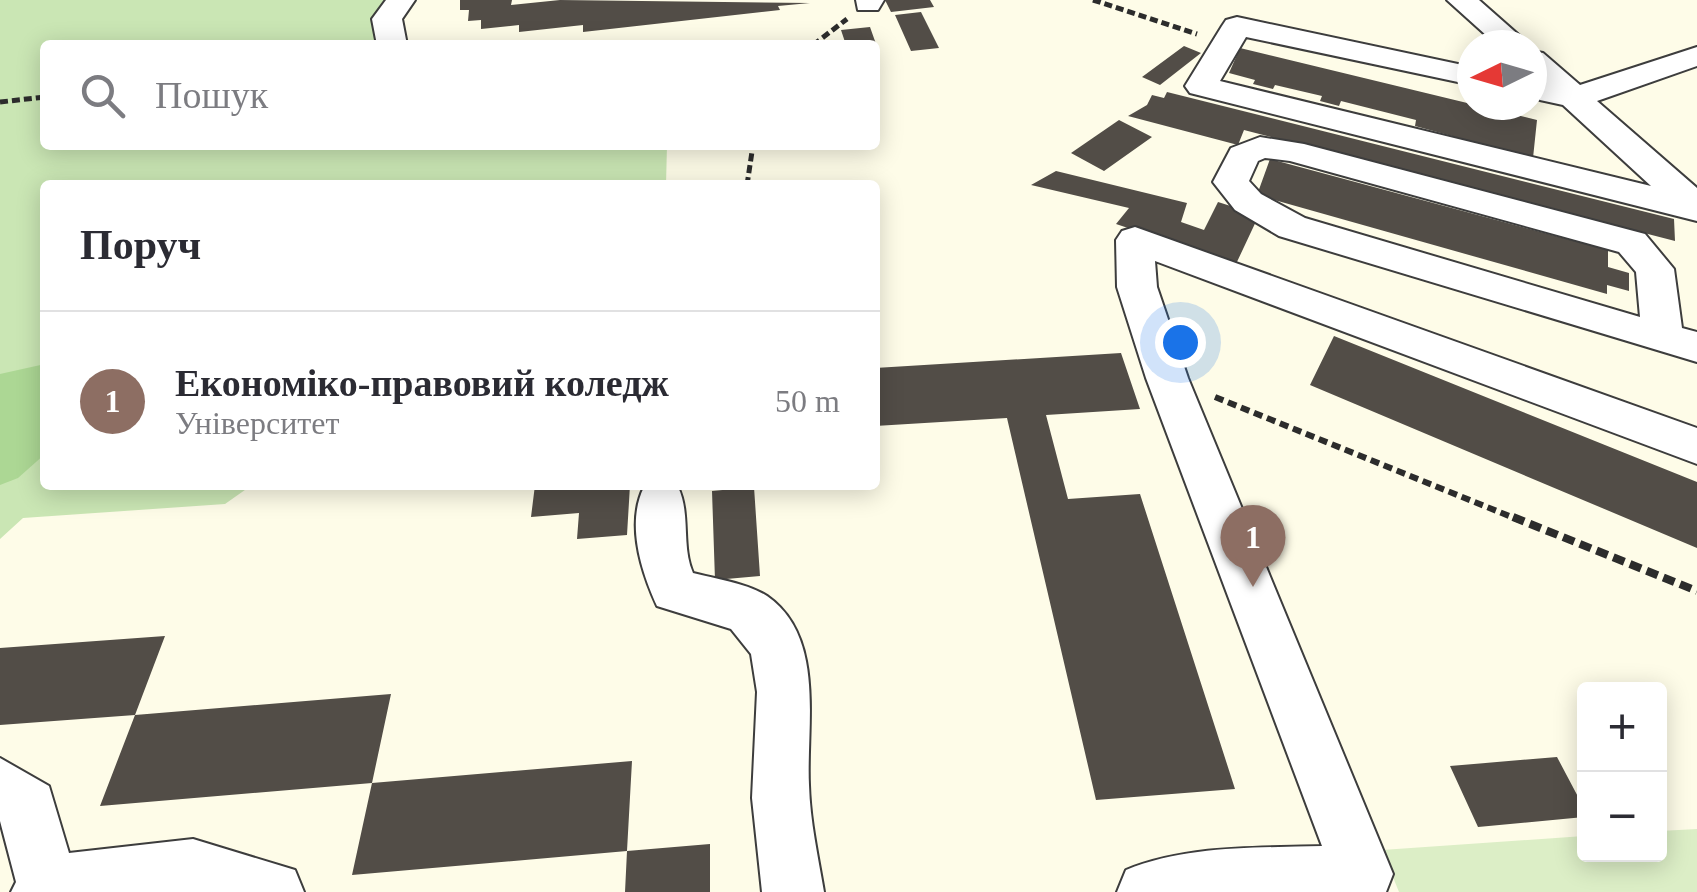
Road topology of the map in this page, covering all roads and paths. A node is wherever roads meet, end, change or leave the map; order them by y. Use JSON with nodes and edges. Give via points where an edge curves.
{"nodes":[{"id":1,"x":401,"y":0,"type":"edge"},
{"id":2,"x":1093,"y":0,"type":"edge"},
{"id":3,"x":1461,"y":0,"type":"edge"},
{"id":4,"x":869,"y":2,"type":"edge"},
{"id":5,"x":1497,"y":30,"type":"edge"},
{"id":6,"x":391,"y":40,"type":"edge"},
{"id":7,"x":820,"y":40,"type":"edge"},
{"id":8,"x":1224,"y":44,"type":"junction"},
{"id":9,"x":1697,"y":56,"type":"edge"},
{"id":10,"x":1457,"y":73,"type":"edge"},
{"id":11,"x":1547,"y":74,"type":"edge"},
{"id":12,"x":1547,"y":92,"type":"edge"},
{"id":13,"x":40,"y":97,"type":"edge"},
{"id":14,"x":1574,"y":98,"type":"junction"},
{"id":15,"x":0,"y":102,"type":"edge"},
{"id":16,"x":753,"y":150,"type":"edge"},
{"id":17,"x":747,"y":180,"type":"edge"},
{"id":18,"x":1697,"y":208,"type":"edge"},
{"id":19,"x":1680,"y":343,"type":"edge"},
{"id":20,"x":1167,"y":378,"type":"junction"},
{"id":21,"x":1697,"y":446,"type":"edge"},
{"id":22,"x":661,"y":501,"type":"dead end"},
{"id":23,"x":1697,"y":591,"type":"edge"},
{"id":24,"x":0,"y":787,"type":"edge"},
{"id":25,"x":1186,"y":888,"type":"edge"},
{"id":26,"x":45,"y":889,"type":"edge"},
{"id":27,"x":273,"y":892,"type":"edge"},
{"id":28,"x":793,"y":892,"type":"edge"}],
"edges":[{"from":1,"to":6,"type":"street","via":[[387,19]]},
{"from":2,"to":8,"type":"path"},
{"from":3,"to":5,"type":"street"},
{"from":4,"to":7,"type":"path"},
{"from":8,"to":10,"type":"street","via":[[1237,26]]},
{"from":8,"to":18,"type":"street","via":[[1201,86]]},
{"from":9,"to":14,"type":"street"},
{"from":11,"to":14,"type":"street"},
{"from":12,"to":14,"type":"street"},
{"from":13,"to":15,"type":"path"},
{"from":14,"to":18,"type":"street"},
{"from":16,"to":17,"type":"path"},
{"from":19,"to":19,"type":"street","via":[[1292,227],[1248,202],[1231,182],[1243,155],[1260,147],[1292,151],[1632,243],[1656,269]]},
{"from":20,"to":21,"type":"street","via":[[1137,287],[1135,240]]},
{"from":20,"to":23,"type":"path"},
{"from":20,"to":25,"type":"street","via":[[1363,874]]},
{"from":22,"to":28,"type":"street","via":[[664,563],[675,590],[744,609],[772,636],[784,667],[780,786]]},
{"from":24,"to":26,"type":"street","via":[[29,806]]},
{"from":26,"to":27,"type":"street","via":[[193,869]]}]}
